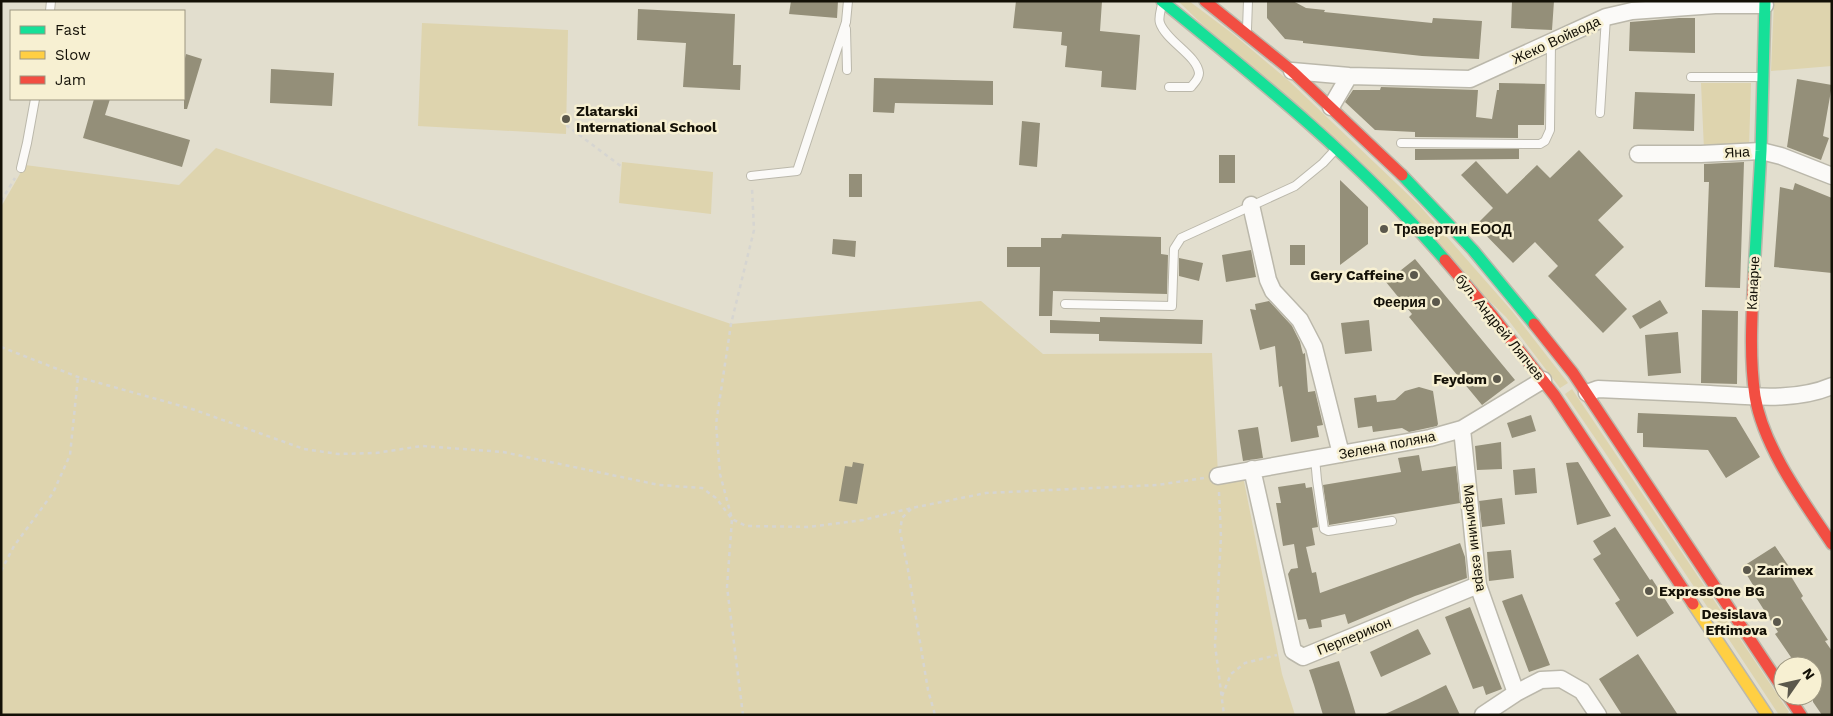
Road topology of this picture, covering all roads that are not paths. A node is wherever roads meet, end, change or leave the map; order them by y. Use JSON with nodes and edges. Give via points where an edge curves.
{"nodes":[{"id":1,"x":848,"y":1,"type":"edge"},
{"id":2,"x":1205,"y":1,"type":"edge"},
{"id":3,"x":1248,"y":1,"type":"edge"},
{"id":4,"x":1162,"y":2,"type":"edge"},
{"id":5,"x":1710,"y":3,"type":"edge"},
{"id":6,"x":1765,"y":3,"type":"edge"},
{"id":7,"x":1606,"y":16,"type":"junction"},
{"id":8,"x":846,"y":22,"type":"junction"},
{"id":9,"x":1247,"y":34,"type":"junction"},
{"id":10,"x":1551,"y":42,"type":"junction"},
{"id":11,"x":847,"y":70,"type":"dead end"},
{"id":12,"x":1292,"y":72,"type":"junction"},
{"id":13,"x":1349,"y":76,"type":"junction"},
{"id":14,"x":1690,"y":77,"type":"dead end"},
{"id":15,"x":1763,"y":77,"type":"junction"},
{"id":16,"x":1168,"y":87,"type":"dead end"},
{"id":17,"x":35,"y":100,"type":"edge"},
{"id":18,"x":1331,"y":107,"type":"junction"},
{"id":19,"x":1600,"y":112,"type":"dead end"},
{"id":20,"x":1401,"y":143,"type":"dead end"},
{"id":21,"x":1336,"y":148,"type":"junction"},
{"id":22,"x":1760,"y":151,"type":"junction"},
{"id":23,"x":1638,"y":154,"type":"dead end"},
{"id":24,"x":21,"y":168,"type":"road end"},
{"id":25,"x":751,"y":176,"type":"road end"},
{"id":26,"x":1832,"y":176,"type":"edge"},
{"id":27,"x":1251,"y":205,"type":"junction"},
{"id":28,"x":1065,"y":304,"type":"dead end"},
{"id":29,"x":1543,"y":380,"type":"junction"},
{"id":30,"x":1832,"y":386,"type":"edge"},
{"id":31,"x":1586,"y":393,"type":"junction"},
{"id":32,"x":1755,"y":396,"type":"junction"},
{"id":33,"x":1462,"y":429,"type":"junction"},
{"id":34,"x":1342,"y":454,"type":"junction"},
{"id":35,"x":1315,"y":458,"type":"junction"},
{"id":36,"x":1252,"y":470,"type":"junction"},
{"id":37,"x":1218,"y":476,"type":"road end"},
{"id":38,"x":1392,"y":521,"type":"dead end"},
{"id":39,"x":1832,"y":544,"type":"edge"},
{"id":40,"x":1478,"y":585,"type":"junction"},
{"id":41,"x":1773,"y":673,"type":"edge"},
{"id":42,"x":1516,"y":693,"type":"junction"},
{"id":43,"x":1484,"y":715,"type":"edge"},
{"id":44,"x":1598,"y":715,"type":"edge"},
{"id":45,"x":1767,"y":715,"type":"edge"}],
"edges":[{"from":1,"to":8,"type":"lane"},
{"from":2,"to":9,"type":"main road","name":"бул. Андрей Ляпчев"},
{"from":3,"to":9,"type":"lane"},
{"from":4,"to":16,"type":"lane","via":[[1159,21],[1163,30],[1193,61],[1199,73],[1191,87]]},
{"from":4,"to":21,"type":"main road","name":"бул. Андрей Ляпчев","via":[[1248,70]]},
{"from":5,"to":6,"type":"street","name":"Жеко Войвода"},
{"from":5,"to":7,"type":"street","name":"Жеко Войвода"},
{"from":6,"to":15,"type":"main road","name":"Канарче"},
{"from":7,"to":10,"type":"street","name":"Жеко Войвода"},
{"from":7,"to":19,"type":"lane"},
{"from":8,"to":11,"type":"lane"},
{"from":8,"to":25,"type":"lane","via":[[797,171]]},
{"from":9,"to":12,"type":"main road","name":"бул. Андрей Ляпчев"},
{"from":10,"to":13,"type":"street","name":"Жеко Войвода","via":[[1470,79]]},
{"from":10,"to":20,"type":"lane","via":[[1550,130],[1545,141],[1540,144]]},
{"from":12,"to":13,"type":"street","name":"Жеко Войвода"},
{"from":12,"to":18,"type":"main road","name":"бул. Андрей Ляпчев"},
{"from":13,"to":18,"type":"street"},
{"from":14,"to":15,"type":"lane"},
{"from":15,"to":22,"type":"main road","name":"Канарче"},
{"from":17,"to":24,"type":"lane"},
{"from":18,"to":31,"type":"main road","name":"бул. Андрей Ляпчев","via":[[1387,159],[1473,250],[1557,351]]},
{"from":21,"to":27,"type":"lane","via":[[1295,186]]},
{"from":21,"to":29,"type":"main road","name":"бул. Андрей Ляпчев","via":[[1431,244]]},
{"from":22,"to":23,"type":"street","name":"Яна"},
{"from":22,"to":26,"type":"street","name":"Яна"},
{"from":22,"to":32,"type":"main road","name":"Канарче","via":[[1751,329]]},
{"from":27,"to":28,"type":"lane","via":[[1181,238],[1174,249],[1172,306]]},
{"from":27,"to":34,"type":"street","via":[[1270,285],[1300,320],[1314,347]]},
{"from":29,"to":33,"type":"street","name":"Зелена поляна"},
{"from":29,"to":45,"type":"main road","name":"бул. Андрей Ляпчев"},
{"from":30,"to":32,"type":"street","via":[[1796,395]]},
{"from":31,"to":32,"type":"street","via":[[1598,389]]},
{"from":31,"to":41,"type":"main road","name":"бул. Андрей Ляпчев"},
{"from":32,"to":39,"type":"main road","name":"Канарче","via":[[1764,428],[1789,480]]},
{"from":33,"to":34,"type":"street","name":"Зелена поляна"},
{"from":33,"to":40,"type":"street","name":"Маричини езера"},
{"from":34,"to":35,"type":"street","name":"Зелена поляна"},
{"from":35,"to":36,"type":"street","name":"Зелена поляна"},
{"from":35,"to":38,"type":"lane","via":[[1324,529]]},
{"from":36,"to":37,"type":"street","name":"Зелена поляна"},
{"from":36,"to":40,"type":"street","name":"Перперикон","via":[[1292,651],[1303,657]]},
{"from":40,"to":42,"type":"street","name":"Маричини езера"},
{"from":42,"to":43,"type":"street"},
{"from":42,"to":44,"type":"street","via":[[1541,680],[1561,679],[1582,691]]}]}
